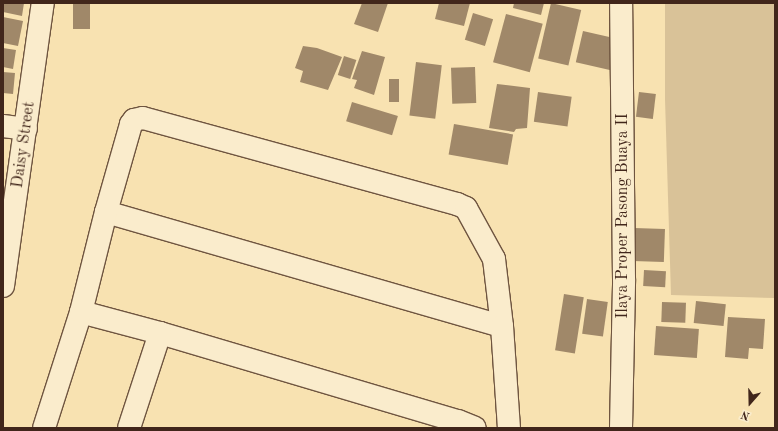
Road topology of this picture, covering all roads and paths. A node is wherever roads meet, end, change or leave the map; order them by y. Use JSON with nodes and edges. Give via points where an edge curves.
{"nodes":[{"id":1,"x":43,"y":3,"type":"edge"},
{"id":2,"x":621,"y":3,"type":"edge"},
{"id":3,"x":3,"y":126,"type":"edge"},
{"id":4,"x":26,"y":128,"type":"junction"},
{"id":5,"x":106,"y":212,"type":"junction"},
{"id":6,"x":3,"y":286,"type":"edge"},
{"id":7,"x":81,"y":312,"type":"junction"},
{"id":8,"x":502,"y":326,"type":"junction"},
{"id":9,"x":160,"y":333,"type":"junction"},
{"id":10,"x":463,"y":426,"type":"edge"},
{"id":11,"x":44,"y":428,"type":"edge"},
{"id":12,"x":129,"y":428,"type":"edge"},
{"id":13,"x":509,"y":428,"type":"edge"},
{"id":14,"x":621,"y":428,"type":"edge"}],
"edges":[{"from":1,"to":4,"type":"street","name":"Daisy Street"},
{"from":2,"to":14,"type":"street","name":"Ilaya Proper Pasong Buaya II","via":[[624,279]]},
{"from":3,"to":4,"type":"street"},
{"from":4,"to":6,"type":"street","name":"Daisy Street"},
{"from":5,"to":7,"type":"street"},
{"from":5,"to":8,"type":"street"},
{"from":5,"to":8,"type":"street","via":[[131,124],[134,120],[143,118],[457,204],[466,208],[494,259]]},
{"from":7,"to":9,"type":"street"},
{"from":7,"to":11,"type":"street"},
{"from":8,"to":13,"type":"street"},
{"from":9,"to":10,"type":"street"},
{"from":9,"to":12,"type":"street"}]}
